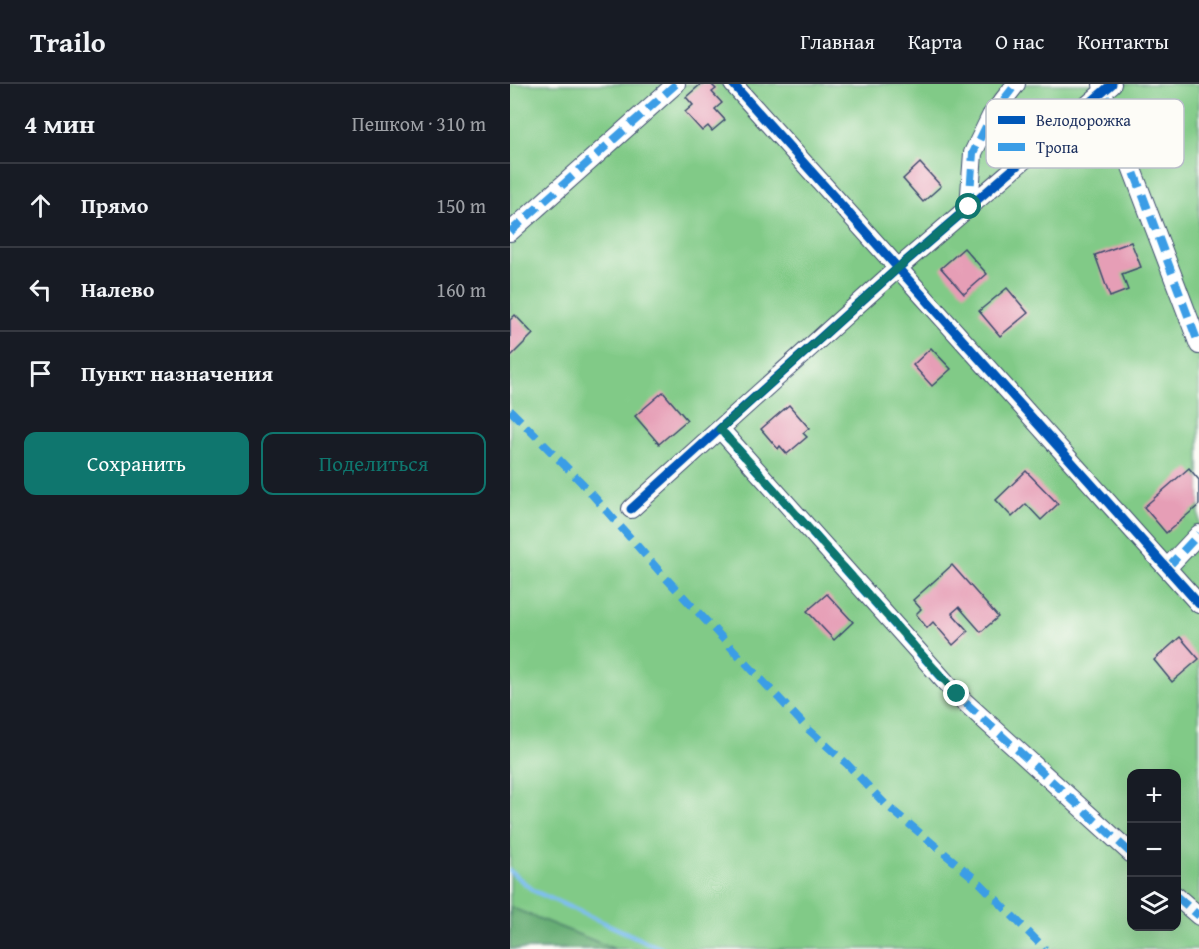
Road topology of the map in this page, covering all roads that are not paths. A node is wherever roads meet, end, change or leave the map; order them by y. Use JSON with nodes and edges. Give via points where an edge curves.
{"nodes":[{"id":1,"x":676,"y":84,"type":"edge"},
{"id":2,"x":733,"y":84,"type":"edge"},
{"id":3,"x":1016,"y":84,"type":"edge"},
{"id":4,"x":1106,"y":87,"type":"edge"},
{"id":5,"x":1005,"y":99,"type":"edge"},
{"id":6,"x":1092,"y":99,"type":"edge"},
{"id":7,"x":986,"y":128,"type":"edge"},
{"id":8,"x":1014,"y":168,"type":"edge"},
{"id":9,"x":1135,"y":168,"type":"edge"},
{"id":10,"x":969,"y":207,"type":"junction"},
{"id":11,"x":510,"y":232,"type":"edge"},
{"id":12,"x":898,"y":268,"type":"junction"},
{"id":13,"x":1199,"y":345,"type":"edge"},
{"id":14,"x":720,"y":429,"type":"junction"},
{"id":15,"x":631,"y":510,"type":"dead end"},
{"id":16,"x":1199,"y":534,"type":"edge"},
{"id":17,"x":1167,"y":568,"type":"junction"},
{"id":18,"x":1199,"y":604,"type":"edge"},
{"id":19,"x":1127,"y":850,"type":"edge"},
{"id":20,"x":1181,"y":900,"type":"edge"},
{"id":21,"x":1199,"y":916,"type":"edge"}],
"edges":[{"from":1,"to":11,"type":"street"},
{"from":2,"to":12,"type":"street"},
{"from":3,"to":5,"type":"street"},
{"from":4,"to":6,"type":"street"},
{"from":7,"to":10,"type":"street","via":[[973,153]]},
{"from":8,"to":10,"type":"street"},
{"from":9,"to":13,"type":"street"},
{"from":10,"to":12,"type":"street"},
{"from":12,"to":14,"type":"street"},
{"from":12,"to":17,"type":"street"},
{"from":14,"to":15,"type":"street"},
{"from":14,"to":19,"type":"street","via":[[957,694]]},
{"from":16,"to":17,"type":"street"},
{"from":17,"to":18,"type":"street"},
{"from":20,"to":21,"type":"street"}]}
